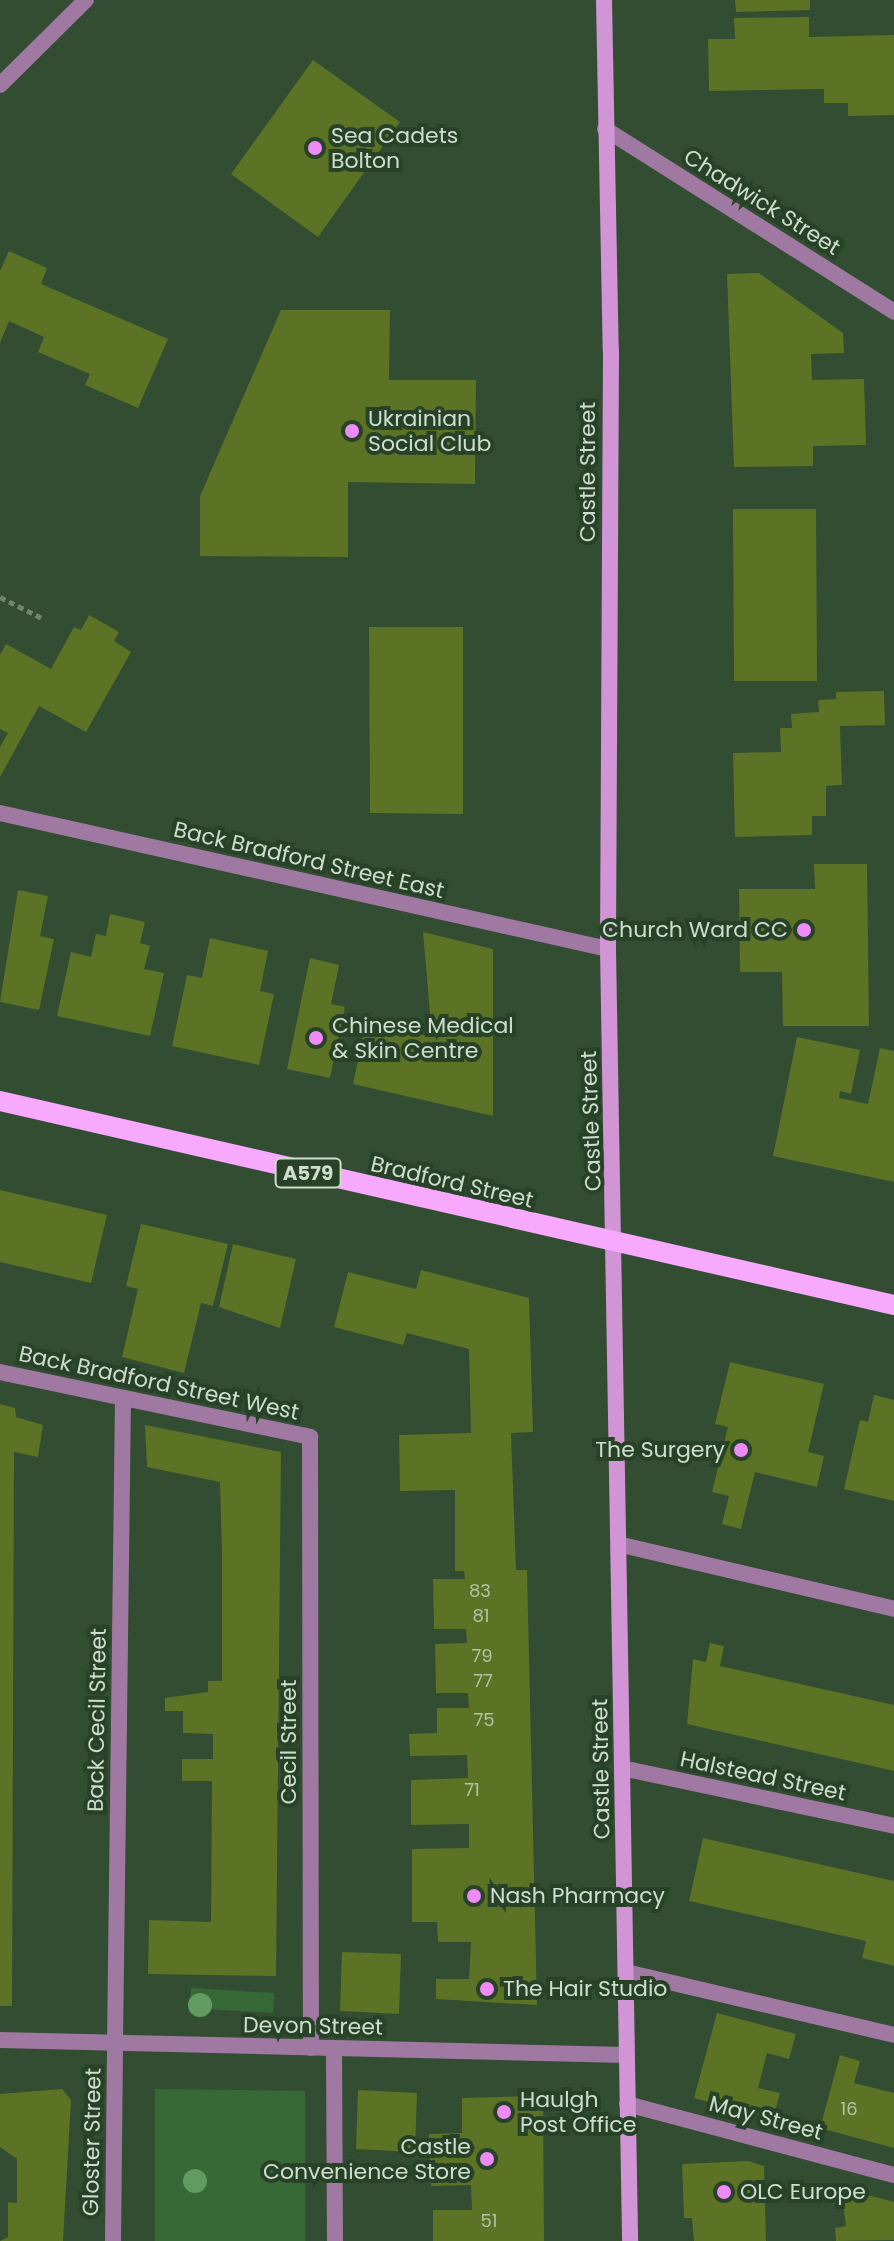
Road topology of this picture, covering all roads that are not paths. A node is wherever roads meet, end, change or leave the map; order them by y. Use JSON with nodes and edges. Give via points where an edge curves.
{"nodes":[{"id":1,"x":86,"y":0,"type":"edge"},
{"id":2,"x":604,"y":0,"type":"edge"},
{"id":3,"x":0,"y":85,"type":"edge"},
{"id":4,"x":605,"y":129,"type":"junction"},
{"id":5,"x":894,"y":312,"type":"edge"},
{"id":6,"x":0,"y":813,"type":"edge"},
{"id":7,"x":608,"y":949,"type":"junction"},
{"id":8,"x":0,"y":1101,"type":"edge"},
{"id":9,"x":616,"y":1245,"type":"junction"},
{"id":10,"x":894,"y":1305,"type":"edge"},
{"id":11,"x":0,"y":1372,"type":"edge"},
{"id":12,"x":123,"y":1398,"type":"junction"},
{"id":13,"x":310,"y":1437,"type":"joint"},
{"id":14,"x":622,"y":1545,"type":"junction"},
{"id":15,"x":894,"y":1609,"type":"edge"},
{"id":16,"x":622,"y":1768,"type":"junction"},
{"id":17,"x":894,"y":1826,"type":"edge"},
{"id":18,"x":626,"y":1972,"type":"junction"},
{"id":19,"x":894,"y":2035,"type":"edge"},
{"id":20,"x":0,"y":2040,"type":"edge"},
{"id":21,"x":115,"y":2043,"type":"junction"},
{"id":22,"x":311,"y":2048,"type":"junction"},
{"id":23,"x":334,"y":2048,"type":"junction"},
{"id":24,"x":626,"y":2055,"type":"junction"},
{"id":25,"x":627,"y":2104,"type":"junction"},
{"id":26,"x":894,"y":2175,"type":"edge"},
{"id":27,"x":113,"y":2241,"type":"edge"},
{"id":28,"x":335,"y":2241,"type":"edge"},
{"id":29,"x":630,"y":2241,"type":"edge"}],
"edges":[{"from":1,"to":3,"type":"street"},
{"from":2,"to":4,"type":"main road","name":"Castle Street"},
{"from":4,"to":5,"type":"street","name":"Chadwick Street"},
{"from":4,"to":7,"type":"main road","name":"Castle Street","via":[[611,351]]},
{"from":6,"to":7,"type":"street","name":"Back Bradford Street East"},
{"from":7,"to":9,"type":"main road","name":"Castle Street"},
{"from":8,"to":9,"type":"main road","name":"Bradford Street","number":"A579"},
{"from":9,"to":10,"type":"main road","name":"Bradford Street","number":"A579"},
{"from":9,"to":14,"type":"main road","name":"Castle Street"},
{"from":11,"to":12,"type":"street","name":"Back Bradford Street West"},
{"from":12,"to":13,"type":"street","name":"Back Bradford Street West"},
{"from":12,"to":21,"type":"street","name":"Back Cecil Street"},
{"from":13,"to":22,"type":"street","name":"Cecil Street"},
{"from":14,"to":15,"type":"street"},
{"from":14,"to":16,"type":"main road","name":"Castle Street"},
{"from":16,"to":17,"type":"street","name":"Halstead Street"},
{"from":16,"to":18,"type":"main road","name":"Castle Street"},
{"from":18,"to":19,"type":"street"},
{"from":18,"to":24,"type":"main road","name":"Castle Street"},
{"from":20,"to":21,"type":"street","name":"Devon Street"},
{"from":21,"to":22,"type":"street","name":"Devon Street"},
{"from":21,"to":27,"type":"street","name":"Gloster Street"},
{"from":22,"to":23,"type":"street","name":"Devon Street"},
{"from":23,"to":24,"type":"street","name":"Devon Street"},
{"from":23,"to":28,"type":"street"},
{"from":24,"to":25,"type":"main road","name":"Castle Street"},
{"from":25,"to":26,"type":"street","name":"May Street"},
{"from":25,"to":29,"type":"main road","name":"Castle Street"}]}
